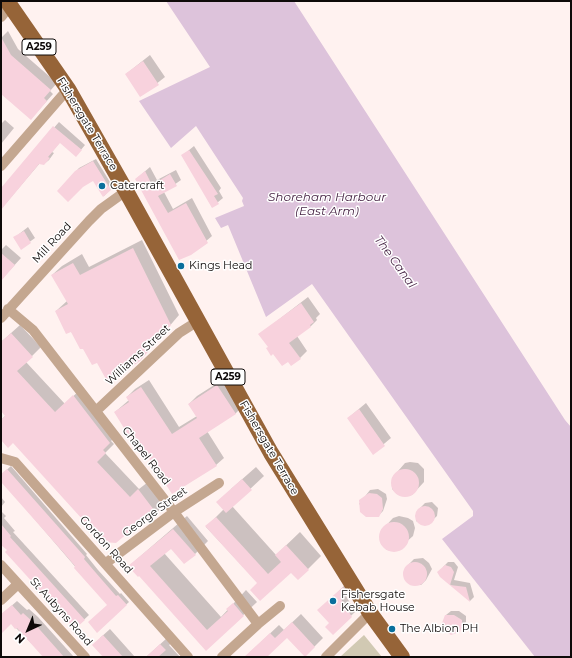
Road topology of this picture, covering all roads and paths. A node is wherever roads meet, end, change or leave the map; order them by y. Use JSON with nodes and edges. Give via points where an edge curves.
{"nodes":[{"id":1,"x":6,"y":8,"type":"edge"},
{"id":2,"x":68,"y":89,"type":"junction"},
{"id":3,"x":1,"y":166,"type":"edge"},
{"id":4,"x":126,"y":191,"type":"junction"},
{"id":5,"x":8,"y":309,"type":"junction"},
{"id":6,"x":1,"y":318,"type":"edge"},
{"id":7,"x":198,"y":321,"type":"junction"},
{"id":8,"x":96,"y":411,"type":"junction"},
{"id":9,"x":1,"y":458,"type":"edge"},
{"id":10,"x":219,"y":483,"type":"dead end"},
{"id":11,"x":174,"y":512,"type":"junction"},
{"id":12,"x":106,"y":563,"type":"junction"},
{"id":13,"x":1,"y":565,"type":"edge"},
{"id":14,"x":18,"y":584,"type":"junction"},
{"id":15,"x":1,"y":600,"type":"edge"},
{"id":16,"x":280,"y":606,"type":"dead end"},
{"id":17,"x":370,"y":613,"type":"junction"},
{"id":18,"x":258,"y":624,"type":"junction"},
{"id":19,"x":85,"y":657,"type":"edge"},
{"id":20,"x":188,"y":657,"type":"edge"},
{"id":21,"x":222,"y":657,"type":"edge"},
{"id":22,"x":326,"y":657,"type":"edge"},
{"id":23,"x":402,"y":657,"type":"edge"}],
"edges":[{"from":1,"to":2,"type":"main road","name":"Fishersgate Terrace","number":"A259"},
{"from":2,"to":3,"type":"street"},
{"from":2,"to":4,"type":"main road","name":"Fishersgate Terrace","number":"A259"},
{"from":4,"to":5,"type":"street","name":"Mill Road","via":[[101,209]]},
{"from":4,"to":7,"type":"main road","name":"Fishersgate Terrace","number":"A259"},
{"from":5,"to":6,"type":"street","name":"Mill Road"},
{"from":5,"to":8,"type":"street","name":"Chapel Road","via":[[33,330]]},
{"from":7,"to":8,"type":"street","name":"Williams Street","via":[[179,333]]},
{"from":7,"to":17,"type":"main road","name":"Fishersgate Terrace","number":"A259","via":[[271,453]]},
{"from":8,"to":11,"type":"street","name":"Chapel Road"},
{"from":9,"to":12,"type":"street","name":"Gordon Road","via":[[15,462]]},
{"from":10,"to":11,"type":"street","name":"George Street"},
{"from":11,"to":12,"type":"street","name":"George Street"},
{"from":11,"to":18,"type":"street","name":"Chapel Road"},
{"from":12,"to":20,"type":"street","name":"Gordon Road"},
{"from":13,"to":14,"type":"street","name":"St Aubyns Road"},
{"from":14,"to":15,"type":"street"},
{"from":14,"to":19,"type":"street","name":"St Aubyns Road"},
{"from":16,"to":18,"type":"street"},
{"from":17,"to":22,"type":"street"},
{"from":17,"to":23,"type":"main road","name":"Fishersgate Terrace","number":"A259"},
{"from":18,"to":21,"type":"street"}]}
